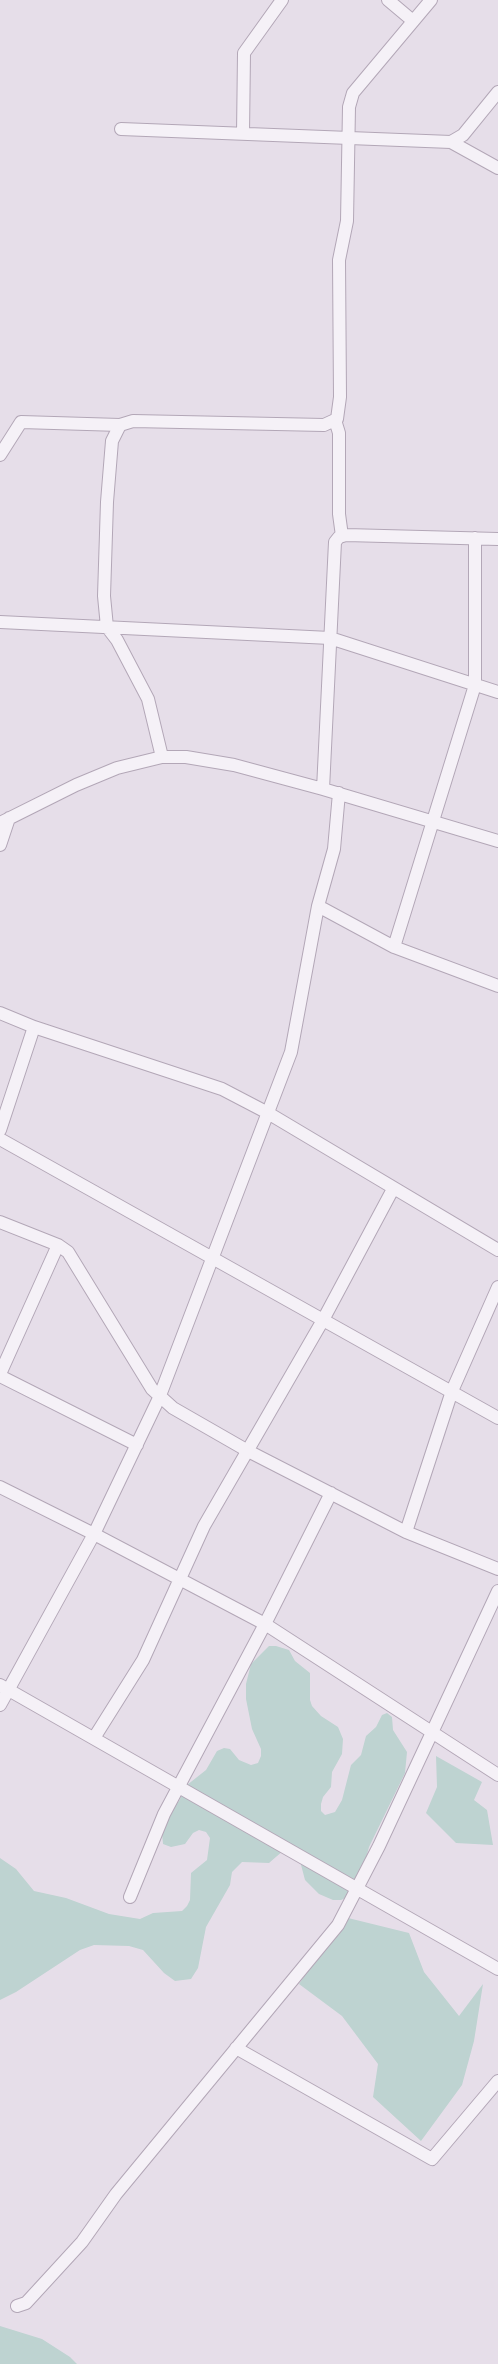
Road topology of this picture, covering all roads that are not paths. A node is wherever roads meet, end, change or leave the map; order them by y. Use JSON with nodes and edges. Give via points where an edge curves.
{"nodes":[{"id":1,"x":282,"y":0,"type":"edge"},
{"id":2,"x":388,"y":0,"type":"edge"},
{"id":3,"x":431,"y":0,"type":"edge"},
{"id":4,"x":414,"y":21,"type":"junction"},
{"id":5,"x":498,"y":92,"type":"edge"},
{"id":6,"x":121,"y":129,"type":"dead end"},
{"id":7,"x":243,"y":134,"type":"junction"},
{"id":8,"x":350,"y":138,"type":"junction"},
{"id":9,"x":451,"y":142,"type":"junction"},
{"id":10,"x":498,"y":168,"type":"edge"},
{"id":11,"x":335,"y":420,"type":"junction"},
{"id":12,"x":120,"y":425,"type":"junction"},
{"id":13,"x":0,"y":455,"type":"edge"},
{"id":14,"x":342,"y":536,"type":"junction"},
{"id":15,"x":475,"y":538,"type":"junction"},
{"id":16,"x":498,"y":539,"type":"edge"},
{"id":17,"x":0,"y":622,"type":"edge"},
{"id":18,"x":107,"y":628,"type":"junction"},
{"id":19,"x":330,"y":638,"type":"junction"},
{"id":20,"x":475,"y":685,"type":"junction"},
{"id":21,"x":498,"y":692,"type":"edge"},
{"id":22,"x":162,"y":757,"type":"junction"},
{"id":23,"x":323,"y":789,"type":"junction"},
{"id":24,"x":339,"y":793,"type":"junction"},
{"id":25,"x":435,"y":820,"type":"junction"},
{"id":26,"x":5,"y":821,"type":"edge"},
{"id":27,"x":498,"y":841,"type":"edge"},
{"id":28,"x":0,"y":846,"type":"edge"},
{"id":29,"x":318,"y":906,"type":"junction"},
{"id":30,"x":394,"y":947,"type":"junction"},
{"id":31,"x":498,"y":986,"type":"edge"},
{"id":32,"x":0,"y":1013,"type":"edge"},
{"id":33,"x":34,"y":1027,"type":"junction"},
{"id":34,"x":268,"y":1112,"type":"junction"},
{"id":35,"x":0,"y":1130,"type":"edge"},
{"id":36,"x":0,"y":1139,"type":"edge"},
{"id":37,"x":393,"y":1189,"type":"junction"},
{"id":38,"x":0,"y":1222,"type":"edge"},
{"id":39,"x":58,"y":1245,"type":"junction"},
{"id":40,"x":498,"y":1250,"type":"edge"},
{"id":41,"x":213,"y":1259,"type":"junction"},
{"id":42,"x":498,"y":1287,"type":"edge"},
{"id":43,"x":323,"y":1320,"type":"junction"},
{"id":44,"x":0,"y":1375,"type":"edge"},
{"id":45,"x":452,"y":1391,"type":"junction"},
{"id":46,"x":159,"y":1398,"type":"junction"},
{"id":47,"x":498,"y":1418,"type":"edge"},
{"id":48,"x":137,"y":1445,"type":"junction"},
{"id":49,"x":248,"y":1451,"type":"junction"},
{"id":50,"x":0,"y":1487,"type":"edge"},
{"id":51,"x":331,"y":1493,"type":"junction"},
{"id":52,"x":406,"y":1532,"type":"junction"},
{"id":53,"x":94,"y":1534,"type":"junction"},
{"id":54,"x":498,"y":1569,"type":"edge"},
{"id":55,"x":179,"y":1580,"type":"junction"},
{"id":56,"x":498,"y":1591,"type":"edge"},
{"id":57,"x":264,"y":1624,"type":"junction"},
{"id":58,"x":4,"y":1688,"type":"edge"},
{"id":59,"x":0,"y":1705,"type":"edge"},
{"id":60,"x":432,"y":1733,"type":"junction"},
{"id":61,"x":94,"y":1738,"type":"junction"},
{"id":62,"x":498,"y":1774,"type":"edge"},
{"id":63,"x":178,"y":1787,"type":"junction"},
{"id":64,"x":358,"y":1889,"type":"junction"},
{"id":65,"x":130,"y":1897,"type":"dead end"},
{"id":66,"x":498,"y":1969,"type":"edge"},
{"id":67,"x":236,"y":2048,"type":"junction"},
{"id":68,"x":498,"y":2081,"type":"edge"},
{"id":69,"x":17,"y":2306,"type":"dead end"}],
"edges":[{"from":1,"to":7,"type":"street","via":[[244,53]]},
{"from":2,"to":4,"type":"street"},
{"from":3,"to":4,"type":"street"},
{"from":4,"to":8,"type":"street","via":[[354,93],[349,107]]},
{"from":5,"to":9,"type":"street","via":[[463,135]]},
{"from":6,"to":7,"type":"street"},
{"from":7,"to":8,"type":"street"},
{"from":8,"to":9,"type":"street"},
{"from":8,"to":11,"type":"street","via":[[347,221],[339,260],[340,397]]},
{"from":9,"to":10,"type":"street"},
{"from":11,"to":12,"type":"street","via":[[324,424],[133,421]]},
{"from":11,"to":14,"type":"street","via":[[339,433]]},
{"from":12,"to":13,"type":"street","via":[[21,422]]},
{"from":12,"to":18,"type":"street","via":[[112,441],[107,502],[104,596]]},
{"from":14,"to":15,"type":"street"},
{"from":14,"to":19,"type":"street","via":[[335,542],[334,550]]},
{"from":15,"to":16,"type":"street"},
{"from":15,"to":20,"type":"street"},
{"from":17,"to":18,"type":"street"},
{"from":18,"to":19,"type":"street"},
{"from":18,"to":22,"type":"street","via":[[118,640],[148,699]]},
{"from":19,"to":20,"type":"street"},
{"from":19,"to":23,"type":"street"},
{"from":20,"to":21,"type":"street"},
{"from":20,"to":25,"type":"street"},
{"from":22,"to":23,"type":"street","via":[[186,757],[234,765]]},
{"from":22,"to":26,"type":"street","via":[[118,768],[76,785]]},
{"from":23,"to":24,"type":"street"},
{"from":24,"to":25,"type":"street"},
{"from":24,"to":29,"type":"street","via":[[334,849]]},
{"from":25,"to":27,"type":"street"},
{"from":25,"to":30,"type":"street"},
{"from":26,"to":28,"type":"street"},
{"from":29,"to":30,"type":"street"},
{"from":29,"to":34,"type":"street","via":[[291,1052]]},
{"from":30,"to":31,"type":"street"},
{"from":32,"to":33,"type":"street"},
{"from":33,"to":34,"type":"street","via":[[196,1079]]},
{"from":33,"to":35,"type":"street"},
{"from":34,"to":37,"type":"street"},
{"from":34,"to":41,"type":"street"},
{"from":36,"to":41,"type":"street"},
{"from":37,"to":40,"type":"street"},
{"from":37,"to":43,"type":"street"},
{"from":38,"to":39,"type":"street"},
{"from":39,"to":44,"type":"street"},
{"from":39,"to":46,"type":"street","via":[[68,1252]]},
{"from":41,"to":43,"type":"street"},
{"from":41,"to":46,"type":"street"},
{"from":42,"to":45,"type":"street"},
{"from":43,"to":45,"type":"street"},
{"from":43,"to":49,"type":"street"},
{"from":44,"to":48,"type":"street"},
{"from":45,"to":47,"type":"street"},
{"from":45,"to":52,"type":"street"},
{"from":46,"to":48,"type":"street"},
{"from":46,"to":49,"type":"street"},
{"from":48,"to":53,"type":"street"},
{"from":49,"to":51,"type":"street"},
{"from":49,"to":55,"type":"street","via":[[204,1526]]},
{"from":50,"to":53,"type":"street"},
{"from":51,"to":52,"type":"street"},
{"from":51,"to":57,"type":"street"},
{"from":52,"to":54,"type":"street"},
{"from":53,"to":55,"type":"street"},
{"from":53,"to":58,"type":"street"},
{"from":55,"to":57,"type":"street"},
{"from":55,"to":61,"type":"street","via":[[143,1660]]},
{"from":56,"to":60,"type":"street"},
{"from":57,"to":60,"type":"street"},
{"from":57,"to":63,"type":"street"},
{"from":58,"to":59,"type":"street"},
{"from":58,"to":61,"type":"street"},
{"from":60,"to":62,"type":"street"},
{"from":60,"to":64,"type":"street"},
{"from":61,"to":63,"type":"street"},
{"from":63,"to":64,"type":"street"},
{"from":63,"to":65,"type":"street"},
{"from":64,"to":66,"type":"street"},
{"from":64,"to":67,"type":"street","via":[[338,1925]]},
{"from":67,"to":68,"type":"street","via":[[432,2158]]},
{"from":67,"to":69,"type":"street","via":[[116,2194],[82,2242],[26,2303]]}]}
